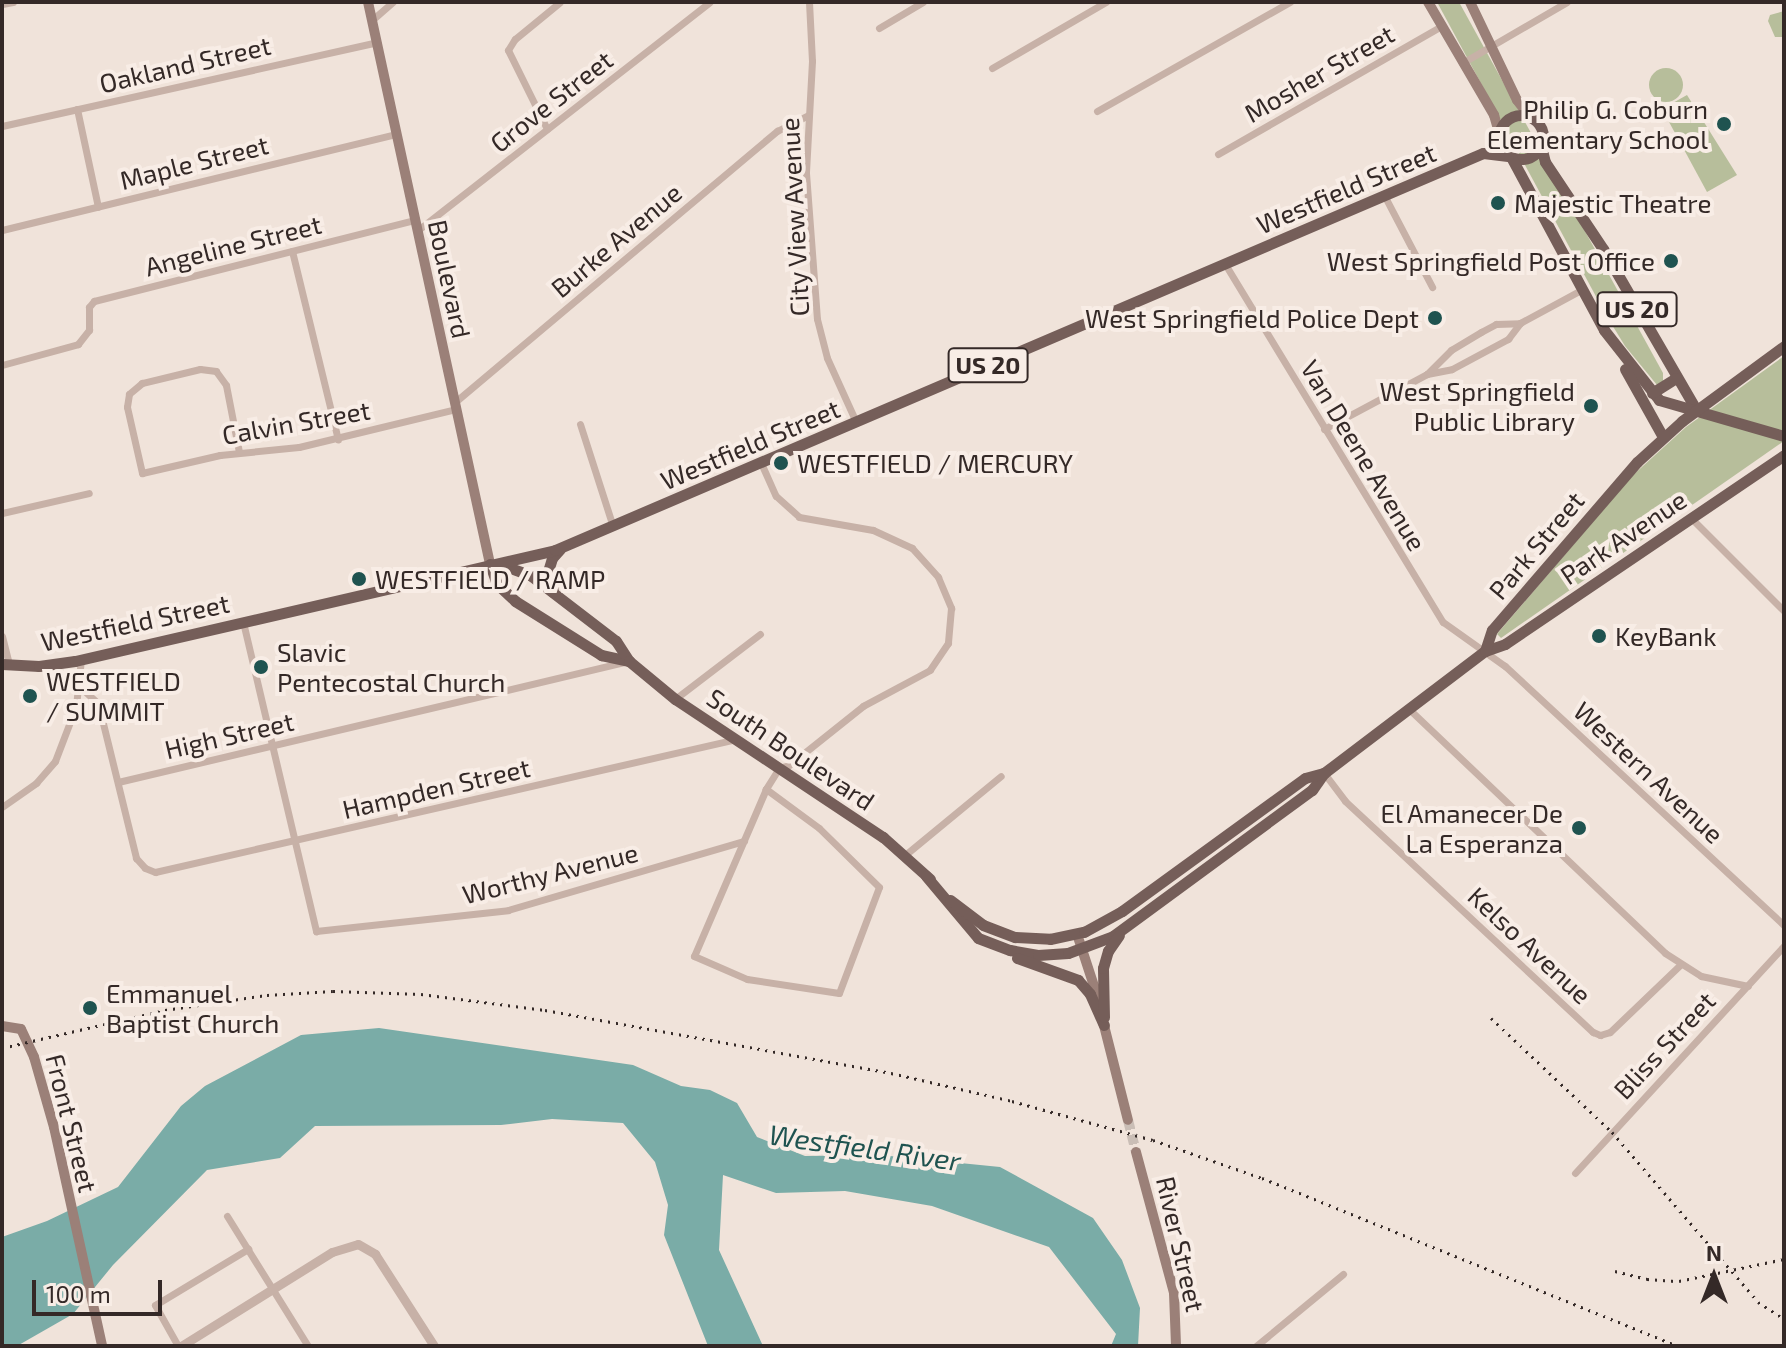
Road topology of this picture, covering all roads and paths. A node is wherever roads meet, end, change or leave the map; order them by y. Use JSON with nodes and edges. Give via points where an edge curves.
{"nodes":[{"id":1,"x":13,"y":2,"type":"edge"},
{"id":2,"x":368,"y":2,"type":"edge"},
{"id":3,"x":393,"y":2,"type":"edge"},
{"id":4,"x":560,"y":2,"type":"edge"},
{"id":5,"x":710,"y":2,"type":"edge"},
{"id":6,"x":809,"y":2,"type":"edge"},
{"id":7,"x":923,"y":2,"type":"edge"},
{"id":8,"x":1106,"y":2,"type":"edge"},
{"id":9,"x":1290,"y":2,"type":"edge"},
{"id":10,"x":1428,"y":2,"type":"edge"},
{"id":11,"x":1470,"y":2,"type":"edge"},
{"id":12,"x":1567,"y":2,"type":"edge"},
{"id":13,"x":2,"y":4,"type":"edge"},
{"id":14,"x":372,"y":20,"type":"junction"},
{"id":15,"x":1440,"y":27,"type":"junction"},
{"id":16,"x":879,"y":28,"type":"dead end"},
{"id":17,"x":377,"y":42,"type":"junction"},
{"id":18,"x":1493,"y":44,"type":"junction"},
{"id":19,"x":1462,"y":63,"type":"junction"},
{"id":20,"x":992,"y":68,"type":"dead end"},
{"id":21,"x":77,"y":109,"type":"junction"},
{"id":22,"x":1097,"y":111,"type":"dead end"},
{"id":23,"x":807,"y":116,"type":"junction"},
{"id":24,"x":1530,"y":117,"type":"junction"},
{"id":25,"x":2,"y":126,"type":"edge"},
{"id":26,"x":547,"y":129,"type":"junction"},
{"id":27,"x":397,"y":134,"type":"junction"},
{"id":28,"x":1499,"y":136,"type":"junction"},
{"id":29,"x":1541,"y":146,"type":"junction"},
{"id":30,"x":1483,"y":153,"type":"junction"},
{"id":31,"x":1218,"y":154,"type":"dead end"},
{"id":32,"x":1509,"y":156,"type":"junction"},
{"id":33,"x":1384,"y":195,"type":"junction"},
{"id":34,"x":98,"y":207,"type":"junction"},
{"id":35,"x":416,"y":225,"type":"junction"},
{"id":36,"x":2,"y":230,"type":"edge"},
{"id":37,"x":292,"y":251,"type":"junction"},
{"id":38,"x":1225,"y":264,"type":"junction"},
{"id":39,"x":1432,"y":287,"type":"dead end"},
{"id":40,"x":1583,"y":289,"type":"junction"},
{"id":41,"x":1520,"y":323,"type":"junction"},
{"id":42,"x":1604,"y":330,"type":"junction"},
{"id":43,"x":1784,"y":346,"type":"edge"},
{"id":44,"x":2,"y":365,"type":"edge"},
{"id":45,"x":1427,"y":374,"type":"junction"},
{"id":46,"x":1676,"y":378,"type":"junction"},
{"id":47,"x":1652,"y":393,"type":"junction"},
{"id":48,"x":455,"y":406,"type":"junction"},
{"id":49,"x":1697,"y":411,"type":"junction"},
{"id":50,"x":856,"y":422,"type":"junction"},
{"id":51,"x":580,"y":424,"type":"dead end"},
{"id":52,"x":1324,"y":429,"type":"junction"},
{"id":53,"x":1784,"y":436,"type":"edge"},
{"id":54,"x":1663,"y":437,"type":"junction"},
{"id":55,"x":338,"y":439,"type":"junction"},
{"id":56,"x":239,"y":452,"type":"junction"},
{"id":57,"x":1784,"y":455,"type":"edge"},
{"id":58,"x":761,"y":463,"type":"junction"},
{"id":59,"x":89,"y":493,"type":"dead end"},
{"id":60,"x":2,"y":513,"type":"edge"},
{"id":61,"x":1691,"y":518,"type":"junction"},
{"id":62,"x":613,"y":527,"type":"junction"},
{"id":63,"x":563,"y":547,"type":"junction"},
{"id":64,"x":490,"y":564,"type":"junction"},
{"id":65,"x":553,"y":592,"type":"junction"},
{"id":66,"x":1784,"y":611,"type":"edge"},
{"id":67,"x":243,"y":622,"type":"junction"},
{"id":68,"x":760,"y":634,"type":"dead end"},
{"id":69,"x":2,"y":636,"type":"edge"},
{"id":70,"x":1485,"y":651,"type":"junction"},
{"id":71,"x":81,"y":659,"type":"junction"},
{"id":72,"x":629,"y":661,"type":"junction"},
{"id":73,"x":6,"y":664,"type":"edge"},
{"id":74,"x":80,"y":687,"type":"junction"},
{"id":75,"x":675,"y":699,"type":"junction"},
{"id":76,"x":1410,"y":710,"type":"junction"},
{"id":77,"x":736,"y":739,"type":"junction"},
{"id":78,"x":272,"y":746,"type":"junction"},
{"id":79,"x":779,"y":768,"type":"junction"},
{"id":80,"x":1324,"y":773,"type":"junction"},
{"id":81,"x":1001,"y":776,"type":"dead end"},
{"id":82,"x":118,"y":782,"type":"junction"},
{"id":83,"x":766,"y":789,"type":"junction"},
{"id":84,"x":2,"y":807,"type":"edge"},
{"id":85,"x":295,"y":841,"type":"junction"},
{"id":86,"x":744,"y":841,"type":"junction"},
{"id":87,"x":905,"y":855,"type":"junction"},
{"id":88,"x":926,"y":876,"type":"junction"},
{"id":89,"x":1136,"y":920,"type":"junction"},
{"id":90,"x":1784,"y":925,"type":"edge"},
{"id":91,"x":1077,"y":934,"type":"junction"},
{"id":92,"x":978,"y":938,"type":"junction"},
{"id":93,"x":1784,"y":946,"type":"edge"},
{"id":94,"x":1084,"y":949,"type":"junction"},
{"id":95,"x":1681,"y":964,"type":"junction"},
{"id":96,"x":1748,"y":986,"type":"junction"},
{"id":97,"x":1104,"y":1025,"type":"junction"},
{"id":98,"x":2,"y":1026,"type":"edge"},
{"id":99,"x":1128,"y":1120,"type":"tunnel mouth"},
{"id":100,"x":1136,"y":1152,"type":"tunnel mouth"},
{"id":101,"x":1575,"y":1173,"type":"dead end"},
{"id":102,"x":227,"y":1216,"type":"dead end"},
{"id":103,"x":248,"y":1249,"type":"junction"},
{"id":104,"x":1343,"y":1274,"type":"dead end"},
{"id":105,"x":273,"y":1289,"type":"junction"},
{"id":106,"x":102,"y":1346,"type":"edge"},
{"id":107,"x":180,"y":1346,"type":"edge"},
{"id":108,"x":308,"y":1346,"type":"edge"},
{"id":109,"x":434,"y":1346,"type":"edge"},
{"id":110,"x":1176,"y":1346,"type":"edge"},
{"id":111,"x":1256,"y":1346,"type":"edge"}],
"edges":[{"from":1,"to":13,"type":"street"},
{"from":2,"to":14,"type":"main road","name":"Boulevard"},
{"from":3,"to":14,"type":"street"},
{"from":4,"to":26,"type":"street","via":[[508,50]]},
{"from":5,"to":26,"type":"street","name":"Grove Street"},
{"from":6,"to":23,"type":"street","name":"City View Avenue","via":[[812,61]]},
{"from":7,"to":16,"type":"street"},
{"from":8,"to":20,"type":"street"},
{"from":9,"to":22,"type":"street"},
{"from":10,"to":15,"type":"main road"},
{"from":11,"to":18,"type":"main road"},
{"from":12,"to":18,"type":"street"},
{"from":14,"to":17,"type":"main road","name":"Boulevard"},
{"from":15,"to":19,"type":"main road"},
{"from":15,"to":31,"type":"street","name":"Mosher Street"},
{"from":17,"to":21,"type":"street","name":"Oakland Street"},
{"from":17,"to":27,"type":"main road","name":"Boulevard"},
{"from":18,"to":19,"type":"street"},
{"from":18,"to":24,"type":"main road"},
{"from":19,"to":28,"type":"main road","via":[[1494,115]]},
{"from":21,"to":25,"type":"street","name":"Oakland Street"},
{"from":21,"to":34,"type":"street"},
{"from":23,"to":48,"type":"street","name":"Burke Avenue","via":[[777,131]]},
{"from":23,"to":50,"type":"street","name":"City View Avenue","via":[[817,319],[827,358]]},
{"from":24,"to":28,"type":"main road","number":"US 20","via":[[1510,118]]},
{"from":24,"to":29,"type":"main road","via":[[1541,127]]},
{"from":26,"to":35,"type":"street","name":"Grove Street"},
{"from":27,"to":34,"type":"street","name":"Maple Street"},
{"from":27,"to":35,"type":"main road","name":"Boulevard"},
{"from":28,"to":30,"type":"main road","name":"Westfield Street","number":"US 20"},
{"from":28,"to":32,"type":"main road"},
{"from":29,"to":32,"type":"main road","via":[[1529,158]]},
{"from":29,"to":46,"type":"main road","number":"US 20","via":[[1545,162],[1614,268]]},
{"from":30,"to":32,"type":"main road","name":"Westfield Street","number":"US 20"},
{"from":30,"to":33,"type":"main road","name":"Westfield Street","number":"US 20"},
{"from":32,"to":40,"type":"main road","number":"US 20"},
{"from":33,"to":38,"type":"main road","name":"Westfield Street","number":"US 20"},
{"from":33,"to":39,"type":"street"},
{"from":34,"to":36,"type":"street","name":"Maple Street"},
{"from":35,"to":37,"type":"street","name":"Angeline Street"},
{"from":35,"to":48,"type":"main road","name":"Boulevard"},
{"from":37,"to":44,"type":"street","name":"Angeline Street","via":[[94,301],[88,333],[70,349]]},
{"from":37,"to":55,"type":"street"},
{"from":38,"to":50,"type":"main road","name":"Westfield Street","number":"US 20"},
{"from":38,"to":52,"type":"street","name":"Van Deene Avenue"},
{"from":40,"to":41,"type":"street"},
{"from":40,"to":42,"type":"main road","number":"US 20"},
{"from":41,"to":45,"type":"street","via":[[1508,339],[1452,369]]},
{"from":41,"to":45,"type":"street","via":[[1496,324],[1481,332]]},
{"from":42,"to":47,"type":"main road","number":"US 20"},
{"from":42,"to":54,"type":"main road"},
{"from":43,"to":49,"type":"main road","name":"Park Street"},
{"from":45,"to":52,"type":"street"},
{"from":46,"to":47,"type":"main road"},
{"from":46,"to":49,"type":"main road","number":"US 20"},
{"from":47,"to":49,"type":"main road","number":"US 20"},
{"from":48,"to":55,"type":"street","name":"Calvin Street"},
{"from":48,"to":64,"type":"main road","name":"Boulevard"},
{"from":49,"to":53,"type":"main road","number":"US 20"},
{"from":49,"to":54,"type":"main road","name":"Park Street"},
{"from":50,"to":58,"type":"main road","name":"Westfield Street","number":"US 20"},
{"from":51,"to":62,"type":"street"},
{"from":52,"to":70,"type":"street","name":"Van Deene Avenue","via":[[1443,622]]},
{"from":54,"to":70,"type":"main road","name":"Park Street","via":[[1492,630]]},
{"from":55,"to":56,"type":"street","name":"Calvin Street"},
{"from":56,"to":56,"type":"street","name":"Calvin Street","via":[[142,473],[127,407],[129,394],[142,383],[213,370],[224,378]]},
{"from":57,"to":61,"type":"main road","name":"Park Avenue"},
{"from":58,"to":62,"type":"main road","name":"Westfield Street","number":"US 20"},
{"from":58,"to":79,"type":"street","via":[[776,496],[795,515],[880,532],[918,552],[942,584],[951,616],[944,652],[927,673],[863,706]]},
{"from":59,"to":60,"type":"street"},
{"from":61,"to":66,"type":"street"},
{"from":61,"to":70,"type":"main road","name":"Park Avenue","via":[[1505,644]]},
{"from":62,"to":63,"type":"main road","name":"Westfield Street","number":"US 20"},
{"from":63,"to":64,"type":"main road","name":"Westfield Street","number":"US 20"},
{"from":63,"to":65,"type":"main road","via":[[550,563]]},
{"from":64,"to":65,"type":"main road","name":"South Boulevard","via":[[517,568]]},
{"from":64,"to":67,"type":"main road","name":"Westfield Street","number":"US 20"},
{"from":64,"to":72,"type":"main road","name":"South Boulevard","via":[[497,584],[515,601],[601,655]]},
{"from":65,"to":72,"type":"main road","name":"South Boulevard","via":[[616,641]]},
{"from":67,"to":71,"type":"main road","name":"Westfield Street","number":"US 20"},
{"from":67,"to":78,"type":"street"},
{"from":68,"to":75,"type":"street"},
{"from":69,"to":73,"type":"street"},
{"from":70,"to":76,"type":"main road","name":"Park Street"},
{"from":70,"to":90,"type":"street","name":"Western Avenue"},
{"from":71,"to":73,"type":"main road","name":"Westfield Street","number":"US 20","via":[[39,666]]},
{"from":71,"to":74,"type":"street"},
{"from":72,"to":75,"type":"main road","name":"South Boulevard"},
{"from":72,"to":78,"type":"street","name":"High Street"},
{"from":74,"to":82,"type":"street","via":[[98,703]]},
{"from":74,"to":84,"type":"street","via":[[50,768]]},
{"from":75,"to":77,"type":"main road","name":"South Boulevard"},
{"from":76,"to":80,"type":"main road","name":"Park Street"},
{"from":76,"to":95,"type":"street"},
{"from":77,"to":79,"type":"main road","name":"South Boulevard"},
{"from":77,"to":85,"type":"street","name":"Hampden Street"},
{"from":78,"to":82,"type":"street","name":"High Street"},
{"from":78,"to":85,"type":"street"},
{"from":79,"to":83,"type":"street"},
{"from":79,"to":87,"type":"main road","name":"South Boulevard"},
{"from":80,"to":89,"type":"main road","name":"Park Street","via":[[1312,790]]},
{"from":80,"to":91,"type":"main road","name":"Park Street","via":[[1305,778],[1122,911]]},
{"from":80,"to":95,"type":"street","name":"Kelso Avenue","via":[[1345,801],[1593,1032],[1610,1032]]},
{"from":81,"to":87,"type":"street"},
{"from":82,"to":85,"type":"street","name":"Hampden Street","via":[[135,856],[145,868],[163,872]]},
{"from":83,"to":86,"type":"street"},
{"from":83,"to":86,"type":"street","via":[[819,828],[879,887],[839,993],[747,979],[694,956]]},
{"from":85,"to":86,"type":"street","name":"Worthy Avenue","via":[[316,931],[508,910]]},
{"from":87,"to":88,"type":"main road","name":"South Boulevard"},
{"from":88,"to":91,"type":"main road","name":"South Boulevard","via":[[963,911],[996,931],[1036,940]]},
{"from":88,"to":92,"type":"main road","name":"South Boulevard"},
{"from":89,"to":94,"type":"main road","name":"Park Street"},
{"from":89,"to":97,"type":"main road","via":[[1113,943],[1103,968]]},
{"from":91,"to":94,"type":"main road"},
{"from":92,"to":94,"type":"main road","via":[[1029,955]]},
{"from":92,"to":97,"type":"main road","via":[[1004,954],[1078,980]]},
{"from":93,"to":96,"type":"street","name":"Bliss Street"},
{"from":94,"to":97,"type":"main road"},
{"from":95,"to":96,"type":"street","via":[[1707,979]]},
{"from":96,"to":101,"type":"street","name":"Bliss Street"},
{"from":97,"to":99,"type":"main road"},
{"from":98,"to":106,"type":"main road","name":"Front Street","via":[[18,1026],[28,1042]]},
{"from":100,"to":110,"type":"main road","name":"River Street","via":[[1174,1293]]},
{"from":102,"to":103,"type":"street"},
{"from":103,"to":105,"type":"street"},
{"from":103,"to":107,"type":"street","via":[[155,1305]]},
{"from":104,"to":111,"type":"street"},
{"from":105,"to":107,"type":"street"},
{"from":105,"to":108,"type":"street"},
{"from":105,"to":109,"type":"street","via":[[338,1249],[361,1245],[378,1258]]}]}
